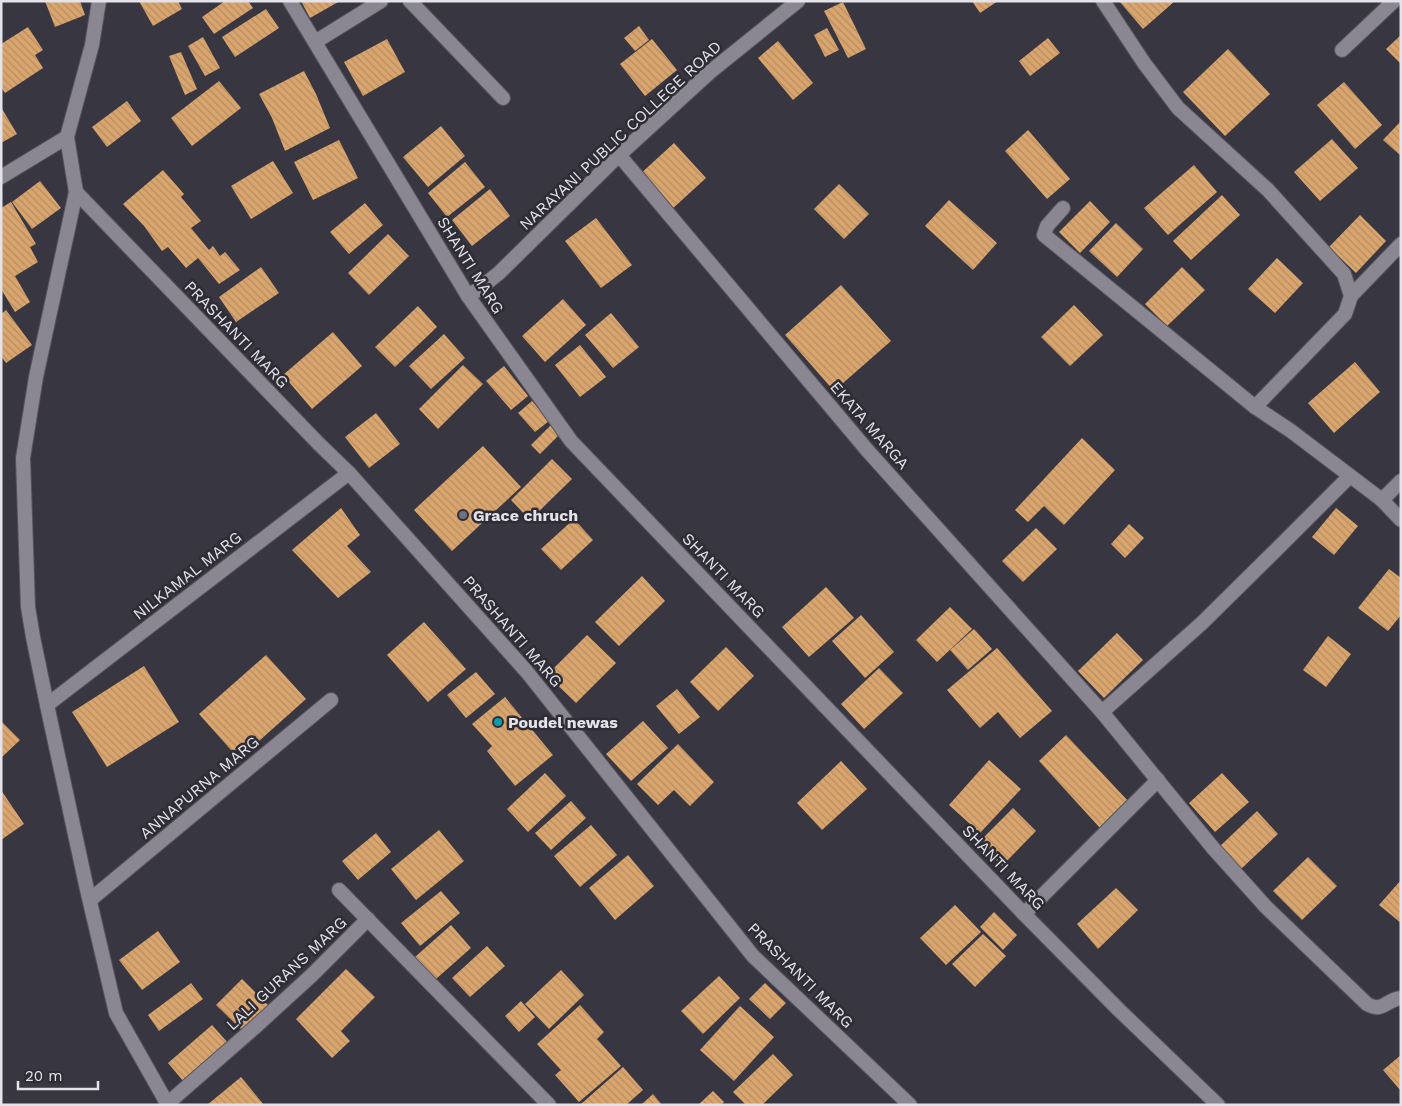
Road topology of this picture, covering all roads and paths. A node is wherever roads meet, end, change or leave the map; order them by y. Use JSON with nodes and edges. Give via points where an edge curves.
{"nodes":[{"id":1,"x":99,"y":1,"type":"edge"},
{"id":2,"x":290,"y":1,"type":"edge"},
{"id":3,"x":382,"y":1,"type":"edge"},
{"id":4,"x":410,"y":1,"type":"edge"},
{"id":5,"x":798,"y":1,"type":"edge"},
{"id":6,"x":1103,"y":1,"type":"edge"},
{"id":7,"x":1394,"y":1,"type":"edge"},
{"id":8,"x":314,"y":42,"type":"junction"},
{"id":9,"x":1342,"y":50,"type":"dead end"},
{"id":10,"x":503,"y":98,"type":"dead end"},
{"id":11,"x":67,"y":137,"type":"junction"},
{"id":12,"x":620,"y":155,"type":"junction"},
{"id":13,"x":1,"y":177,"type":"edge"},
{"id":14,"x":76,"y":192,"type":"junction"},
{"id":15,"x":1063,"y":208,"type":"dead end"},
{"id":16,"x":1401,"y":244,"type":"edge"},
{"id":17,"x":468,"y":296,"type":"junction"},
{"id":18,"x":1351,"y":296,"type":"junction"},
{"id":19,"x":1255,"y":407,"type":"junction"},
{"id":20,"x":349,"y":473,"type":"junction"},
{"id":21,"x":1349,"y":477,"type":"junction"},
{"id":22,"x":1401,"y":481,"type":"edge"},
{"id":23,"x":1382,"y":500,"type":"junction"},
{"id":24,"x":1401,"y":520,"type":"edge"},
{"id":25,"x":331,"y":700,"type":"dead end"},
{"id":26,"x":47,"y":705,"type":"junction"},
{"id":27,"x":1102,"y":712,"type":"junction"},
{"id":28,"x":1158,"y":780,"type":"junction"},
{"id":29,"x":339,"y":890,"type":"dead end"},
{"id":30,"x":90,"y":900,"type":"junction"},
{"id":31,"x":1024,"y":914,"type":"junction"},
{"id":32,"x":368,"y":919,"type":"junction"},
{"id":33,"x":1401,"y":998,"type":"edge"},
{"id":34,"x":168,"y":1104,"type":"edge"},
{"id":35,"x":549,"y":1105,"type":"edge"},
{"id":36,"x":910,"y":1105,"type":"edge"},
{"id":37,"x":1218,"y":1105,"type":"edge"}],
"edges":[{"from":1,"to":11,"type":"street","via":[[92,45]]},
{"from":2,"to":8,"type":"street","name":"SHANTI MARG"},
{"from":3,"to":8,"type":"street"},
{"from":4,"to":10,"type":"street"},
{"from":5,"to":12,"type":"street","name":"NARAYANI PUBLIC COLLEGE ROAD","via":[[710,72]]},
{"from":6,"to":18,"type":"street","via":[[1178,108],[1268,190],[1344,274]]},
{"from":7,"to":9,"type":"street"},
{"from":8,"to":17,"type":"street","name":"SHANTI MARG"},
{"from":11,"to":13,"type":"street"},
{"from":11,"to":14,"type":"street"},
{"from":12,"to":17,"type":"street","name":"NARAYANI PUBLIC COLLEGE ROAD","via":[[499,272]]},
{"from":12,"to":27,"type":"street","name":"EKATA MARGA","via":[[867,450]]},
{"from":14,"to":20,"type":"street","name":"PRASHANTI MARG"},
{"from":14,"to":26,"type":"street","via":[[36,377],[23,458],[28,607]]},
{"from":15,"to":19,"type":"street","via":[[1047,226],[1044,236]]},
{"from":16,"to":18,"type":"street"},
{"from":17,"to":31,"type":"street","name":"SHANTI MARG","via":[[571,441]]},
{"from":18,"to":19,"type":"street","via":[[1345,314]]},
{"from":19,"to":21,"type":"street"},
{"from":20,"to":26,"type":"street","name":"NILKAMAL MARG"},
{"from":20,"to":36,"type":"street","name":"PRASHANTI MARG","via":[[528,672],[753,956]]},
{"from":21,"to":23,"type":"street"},
{"from":21,"to":27,"type":"street","via":[[1202,623]]},
{"from":22,"to":23,"type":"street"},
{"from":23,"to":24,"type":"street"},
{"from":25,"to":30,"type":"street","name":"ANNAPURNA MARG"},
{"from":26,"to":30,"type":"street"},
{"from":27,"to":28,"type":"street","name":"EKATA MARGA"},
{"from":28,"to":31,"type":"street"},
{"from":28,"to":33,"type":"street","name":"EKATA MARGA","via":[[1266,907],[1367,1004],[1379,1008]]},
{"from":29,"to":32,"type":"street"},
{"from":30,"to":34,"type":"street","via":[[116,1013]]},
{"from":31,"to":37,"type":"street","name":"SHANTI MARG"},
{"from":32,"to":34,"type":"street","name":"LALI GURANS MARG","via":[[312,975]]},
{"from":32,"to":35,"type":"street","name":"LALI GURANS MARG"}]}
